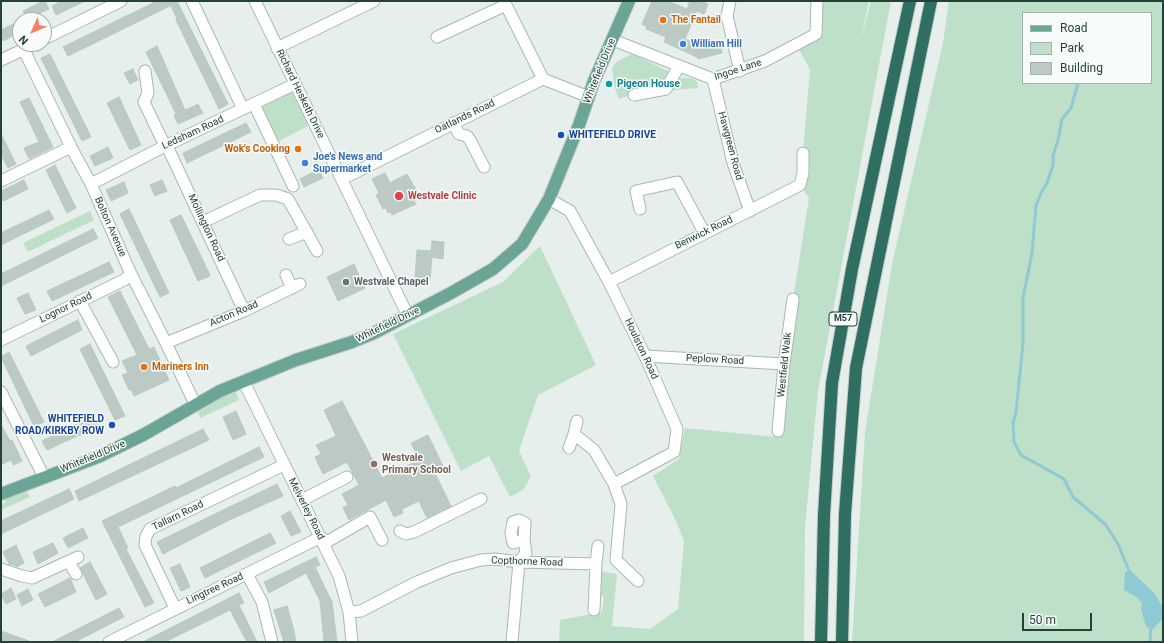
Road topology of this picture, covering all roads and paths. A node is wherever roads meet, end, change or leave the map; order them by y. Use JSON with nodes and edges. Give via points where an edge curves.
{"nodes":[{"id":1,"x":121,"y":1,"type":"edge"},
{"id":2,"x":192,"y":1,"type":"edge"},
{"id":3,"x":255,"y":1,"type":"edge"},
{"id":4,"x":374,"y":1,"type":"edge"},
{"id":5,"x":629,"y":1,"type":"edge"},
{"id":6,"x":730,"y":1,"type":"edge"},
{"id":7,"x":817,"y":1,"type":"edge"},
{"id":8,"x":910,"y":1,"type":"edge"},
{"id":9,"x":931,"y":1,"type":"edge"},
{"id":10,"x":505,"y":3,"type":"edge"},
{"id":11,"x":52,"y":36,"type":"edge"},
{"id":12,"x":437,"y":38,"type":"dead end"},
{"id":13,"x":613,"y":40,"type":"junction"},
{"id":14,"x":277,"y":48,"type":"junction"},
{"id":15,"x":19,"y":52,"type":"edge"},
{"id":16,"x":25,"y":52,"type":"edge"},
{"id":17,"x":1,"y":60,"type":"edge"},
{"id":18,"x":679,"y":66,"type":"junction"},
{"id":19,"x":145,"y":71,"type":"dead end"},
{"id":20,"x":740,"y":71,"type":"junction"},
{"id":21,"x":543,"y":78,"type":"junction"},
{"id":22,"x":713,"y":80,"type":"junction"},
{"id":23,"x":295,"y":84,"type":"junction"},
{"id":24,"x":634,"y":96,"type":"dead end"},
{"id":25,"x":589,"y":98,"type":"junction"},
{"id":26,"x":254,"y":104,"type":"junction"},
{"id":27,"x":243,"y":109,"type":"junction"},
{"id":28,"x":453,"y":123,"type":"junction"},
{"id":29,"x":166,"y":146,"type":"junction"},
{"id":30,"x":71,"y":147,"type":"junction"},
{"id":31,"x":803,"y":153,"type":"dead end"},
{"id":32,"x":484,"y":167,"type":"dead end"},
{"id":33,"x":342,"y":178,"type":"junction"},
{"id":34,"x":1,"y":181,"type":"edge"},
{"id":35,"x":91,"y":184,"type":"junction"},
{"id":36,"x":293,"y":186,"type":"dead end"},
{"id":37,"x":549,"y":199,"type":"junction"},
{"id":38,"x":640,"y":209,"type":"dead end"},
{"id":39,"x":750,"y":211,"type":"junction"},
{"id":40,"x":203,"y":222,"type":"junction"},
{"id":41,"x":307,"y":232,"type":"junction"},
{"id":42,"x":704,"y":232,"type":"junction"},
{"id":43,"x":289,"y":239,"type":"dead end"},
{"id":44,"x":317,"y":251,"type":"dead end"},
{"id":45,"x":131,"y":274,"type":"junction"},
{"id":46,"x":286,"y":275,"type":"dead end"},
{"id":47,"x":609,"y":282,"type":"junction"},
{"id":48,"x":793,"y":299,"type":"dead end"},
{"id":49,"x":80,"y":301,"type":"junction"},
{"id":50,"x":244,"y":311,"type":"junction"},
{"id":51,"x":408,"y":316,"type":"junction"},
{"id":52,"x":1,"y":340,"type":"edge"},
{"id":53,"x":166,"y":343,"type":"junction"},
{"id":54,"x":645,"y":356,"type":"junction"},
{"id":55,"x":113,"y":362,"type":"dead end"},
{"id":56,"x":784,"y":364,"type":"junction"},
{"id":57,"x":244,"y":382,"type":"junction"},
{"id":58,"x":1,"y":392,"type":"edge"},
{"id":59,"x":195,"y":404,"type":"junction"},
{"id":60,"x":577,"y":421,"type":"dead end"},
{"id":61,"x":778,"y":431,"type":"dead end"},
{"id":62,"x":574,"y":434,"type":"junction"},
{"id":63,"x":569,"y":448,"type":"dead end"},
{"id":64,"x":284,"y":465,"type":"junction"},
{"id":65,"x":44,"y":477,"type":"junction"},
{"id":66,"x":347,"y":477,"type":"dead end"},
{"id":67,"x":614,"y":484,"type":"junction"},
{"id":68,"x":1,"y":494,"type":"edge"},
{"id":69,"x":480,"y":499,"type":"dead end"},
{"id":70,"x":302,"y":500,"type":"junction"},
{"id":71,"x":400,"y":531,"type":"dead end"},
{"id":72,"x":382,"y":540,"type":"dead end"},
{"id":73,"x":524,"y":540,"type":"dead end"},
{"id":74,"x":322,"y":541,"type":"junction"},
{"id":75,"x":598,"y":546,"type":"dead end"},
{"id":76,"x":518,"y":562,"type":"junction"},
{"id":77,"x":596,"y":564,"type":"junction"},
{"id":78,"x":1,"y":569,"type":"edge"},
{"id":79,"x":76,"y":574,"type":"dead end"},
{"id":80,"x":247,"y":574,"type":"junction"},
{"id":81,"x":638,"y":581,"type":"dead end"},
{"id":82,"x":175,"y":608,"type":"junction"},
{"id":83,"x":594,"y":610,"type":"dead end"},
{"id":84,"x":349,"y":612,"type":"junction"},
{"id":85,"x":109,"y":642,"type":"edge"},
{"id":86,"x":272,"y":642,"type":"edge"},
{"id":87,"x":352,"y":642,"type":"edge"},
{"id":88,"x":512,"y":642,"type":"edge"},
{"id":89,"x":821,"y":642,"type":"edge"},
{"id":90,"x":842,"y":642,"type":"edge"}],
"edges":[{"from":1,"to":11,"type":"street"},
{"from":2,"to":27,"type":"street"},
{"from":3,"to":14,"type":"street","name":"Richard Hesketh Drive"},
{"from":4,"to":14,"type":"street"},
{"from":5,"to":13,"type":"main road","name":"Whitefield Drive"},
{"from":6,"to":20,"type":"street","via":[[727,16]]},
{"from":7,"to":20,"type":"street","name":"Ingoe Lane","via":[[816,34],[779,55]]},
{"from":8,"to":89,"type":"highway","number":"M57","via":[[852,269],[832,383],[824,515]]},
{"from":9,"to":90,"type":"highway","number":"M57","via":[[856,368],[845,514]]},
{"from":10,"to":12,"type":"street"},
{"from":10,"to":21,"type":"street"},
{"from":13,"to":18,"type":"street","name":"Ingoe Lane"},
{"from":13,"to":25,"type":"main road","name":"Whitefield Drive"},
{"from":14,"to":23,"type":"street","name":"Richard Hesketh Drive"},
{"from":15,"to":17,"type":"street"},
{"from":16,"to":30,"type":"street","name":"Bolton Avenue"},
{"from":18,"to":22,"type":"street","name":"Ingoe Lane"},
{"from":18,"to":24,"type":"street","via":[[666,89]]},
{"from":19,"to":29,"type":"street","name":"Mollington Road","via":[[148,93],[144,102]]},
{"from":20,"to":22,"type":"street","name":"Ingoe Lane"},
{"from":21,"to":25,"type":"street"},
{"from":21,"to":28,"type":"street","name":"Oatlands Road"},
{"from":22,"to":39,"type":"street","name":"Hawgreen Road","via":[[733,163]]},
{"from":23,"to":26,"type":"street","name":"Ledsham Road"},
{"from":23,"to":33,"type":"street","name":"Richard Hesketh Drive"},
{"from":25,"to":37,"type":"main road","name":"Whitefield Drive"},
{"from":26,"to":27,"type":"street","name":"Ledsham Road"},
{"from":26,"to":36,"type":"street"},
{"from":27,"to":29,"type":"street","name":"Ledsham Road"},
{"from":28,"to":32,"type":"street","via":[[458,134],[467,136],[470,140]]},
{"from":28,"to":33,"type":"street","name":"Oatlands Road"},
{"from":29,"to":35,"type":"street","name":"Ledsham Road"},
{"from":29,"to":40,"type":"street","name":"Mollington Road"},
{"from":30,"to":34,"type":"street"},
{"from":30,"to":35,"type":"street","name":"Bolton Avenue"},
{"from":31,"to":39,"type":"street","name":"Benwick Road","via":[[800,185]]},
{"from":33,"to":51,"type":"street","name":"Richard Hesketh Drive"},
{"from":35,"to":45,"type":"street","name":"Bolton Avenue"},
{"from":37,"to":47,"type":"street","name":"Houlston Road","via":[[570,211]]},
{"from":37,"to":51,"type":"main road","name":"Whitefield Drive","via":[[530,233],[513,253],[472,282]]},
{"from":38,"to":42,"type":"street","via":[[636,191],[677,182]]},
{"from":39,"to":42,"type":"street","name":"Benwick Road"},
{"from":40,"to":41,"type":"street","via":[[260,194],[276,195],[288,199]]},
{"from":40,"to":50,"type":"street","name":"Mollington Road"},
{"from":41,"to":43,"type":"street"},
{"from":41,"to":44,"type":"street"},
{"from":42,"to":47,"type":"street","name":"Benwick Road"},
{"from":45,"to":49,"type":"street","name":"Lognor Road","via":[[124,280]]},
{"from":45,"to":53,"type":"street","name":"Bolton Avenue"},
{"from":46,"to":50,"type":"street","name":"Acton Road","via":[[296,286]]},
{"from":47,"to":54,"type":"street","name":"Houlston Road"},
{"from":48,"to":56,"type":"street","name":"Westfield Walk"},
{"from":49,"to":52,"type":"street","name":"Lognor Road"},
{"from":49,"to":55,"type":"street"},
{"from":50,"to":53,"type":"street","name":"Acton Road"},
{"from":51,"to":57,"type":"main road","name":"Whitefield Drive","via":[[352,342],[296,360]]},
{"from":53,"to":59,"type":"street","name":"Bolton Avenue"},
{"from":54,"to":56,"type":"street","name":"Peplow Road"},
{"from":54,"to":67,"type":"street","name":"Houlston Road","via":[[677,429],[674,452]]},
{"from":56,"to":61,"type":"street","name":"Westfield Walk"},
{"from":57,"to":59,"type":"main road","name":"Whitefield Drive"},
{"from":57,"to":64,"type":"street","name":"Melverley Road"},
{"from":58,"to":65,"type":"street"},
{"from":59,"to":65,"type":"main road","name":"Whitefield Drive","via":[[143,435],[104,454]]},
{"from":60,"to":62,"type":"street"},
{"from":62,"to":63,"type":"street"},
{"from":62,"to":67,"type":"street","via":[[594,450]]},
{"from":64,"to":70,"type":"street","name":"Melverley Road"},
{"from":64,"to":82,"type":"street","name":"Tallarn Road","via":[[150,529],[145,545]]},
{"from":65,"to":68,"type":"main road","name":"Whitefield Drive"},
{"from":66,"to":70,"type":"street"},
{"from":67,"to":81,"type":"street","via":[[621,504],[616,560]]},
{"from":69,"to":71,"type":"street","via":[[414,532],[406,534]]},
{"from":70,"to":74,"type":"street","name":"Melverley Road"},
{"from":72,"to":74,"type":"street","name":"Lingtree Road","via":[[370,517]]},
{"from":73,"to":76,"type":"street","via":[[526,553]]},
{"from":74,"to":80,"type":"street","name":"Lingtree Road"},
{"from":74,"to":84,"type":"street","name":"Melverley Road","via":[[339,576]]},
{"from":75,"to":77,"type":"street"},
{"from":76,"to":77,"type":"street","name":"Copthorne Road"},
{"from":76,"to":84,"type":"street","name":"Copthorne Road","via":[[481,560],[451,568],[417,582],[361,611]]},
{"from":76,"to":88,"type":"street"},
{"from":77,"to":83,"type":"street"},
{"from":78,"to":79,"type":"street","via":[[32,578],[74,559]]},
{"from":80,"to":82,"type":"street","name":"Lingtree Road"},
{"from":80,"to":86,"type":"street","via":[[262,602]]},
{"from":82,"to":85,"type":"street","name":"Lingtree Road"},
{"from":84,"to":87,"type":"street","name":"Melverley Road"}]}
